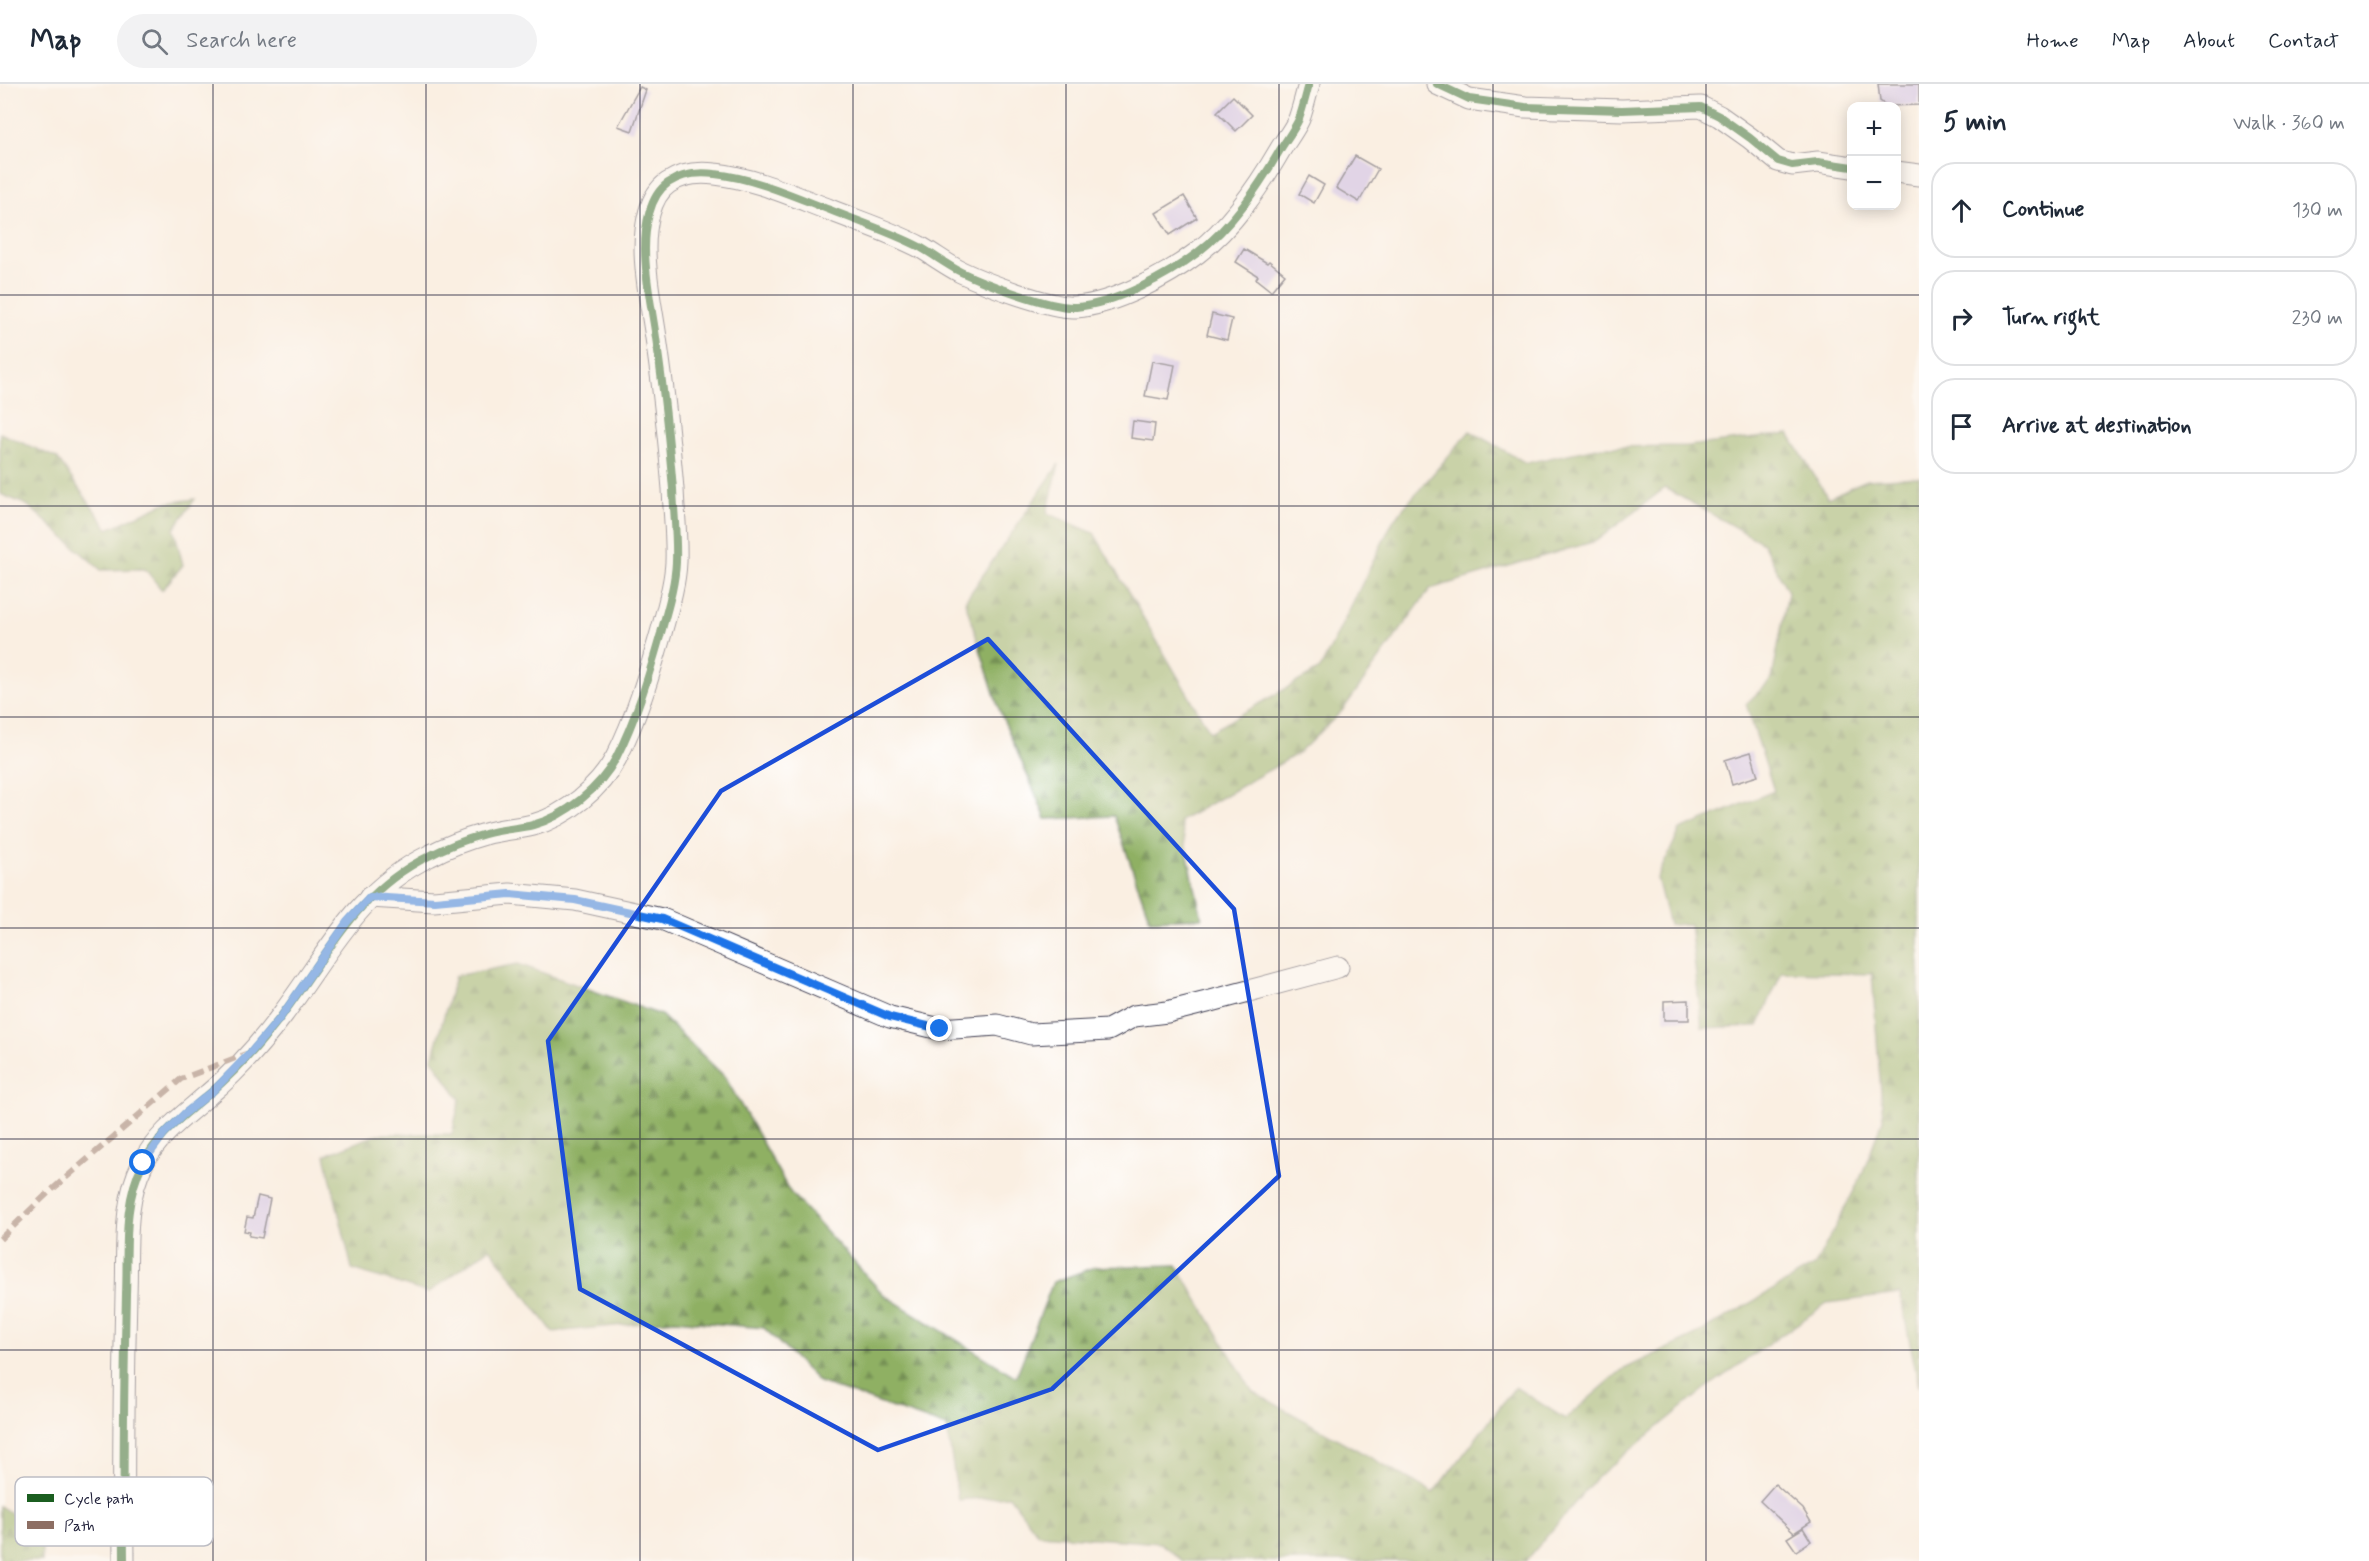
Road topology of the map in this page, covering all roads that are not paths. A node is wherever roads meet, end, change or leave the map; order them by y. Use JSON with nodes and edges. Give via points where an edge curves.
{"nodes":[{"id":1,"x":1309,"y":84,"type":"edge"},
{"id":2,"x":1437,"y":84,"type":"edge"},
{"id":3,"x":1847,"y":166,"type":"edge"},
{"id":4,"x":1901,"y":173,"type":"edge"},
{"id":5,"x":1919,"y":175,"type":"edge"},
{"id":6,"x":370,"y":897,"type":"junction"},
{"id":7,"x":1338,"y":967,"type":"dead end"},
{"id":8,"x":122,"y":1477,"type":"edge"},
{"id":9,"x":124,"y":1546,"type":"edge"},
{"id":10,"x":124,"y":1561,"type":"edge"}],
"edges":[{"from":1,"to":6,"type":"street","via":[[1299,118],[1272,164],[1213,241],[1180,266],[1149,281],[1108,300],[1076,307],[1056,306],[964,274],[884,230],[764,186],[718,174],[694,173],[670,181],[656,195],[645,247],[668,429],[676,569],[668,609],[628,731],[613,765],[557,816],[534,825],[488,833],[428,856],[384,882]]},
{"from":2,"to":3,"type":"street","via":[[1469,99],[1525,107],[1701,107],[1778,161]]},
{"from":4,"to":5,"type":"street"},
{"from":6,"to":7,"type":"street","via":[[435,901],[510,894],[575,900],[662,919],[890,1017],[940,1029],[997,1025],[1031,1034],[1108,1030],[1134,1016],[1167,1012]]},
{"from":6,"to":8,"type":"street","via":[[347,922],[280,1018],[251,1052],[164,1134],[143,1163],[126,1233]]},
{"from":9,"to":10,"type":"street"}]}
